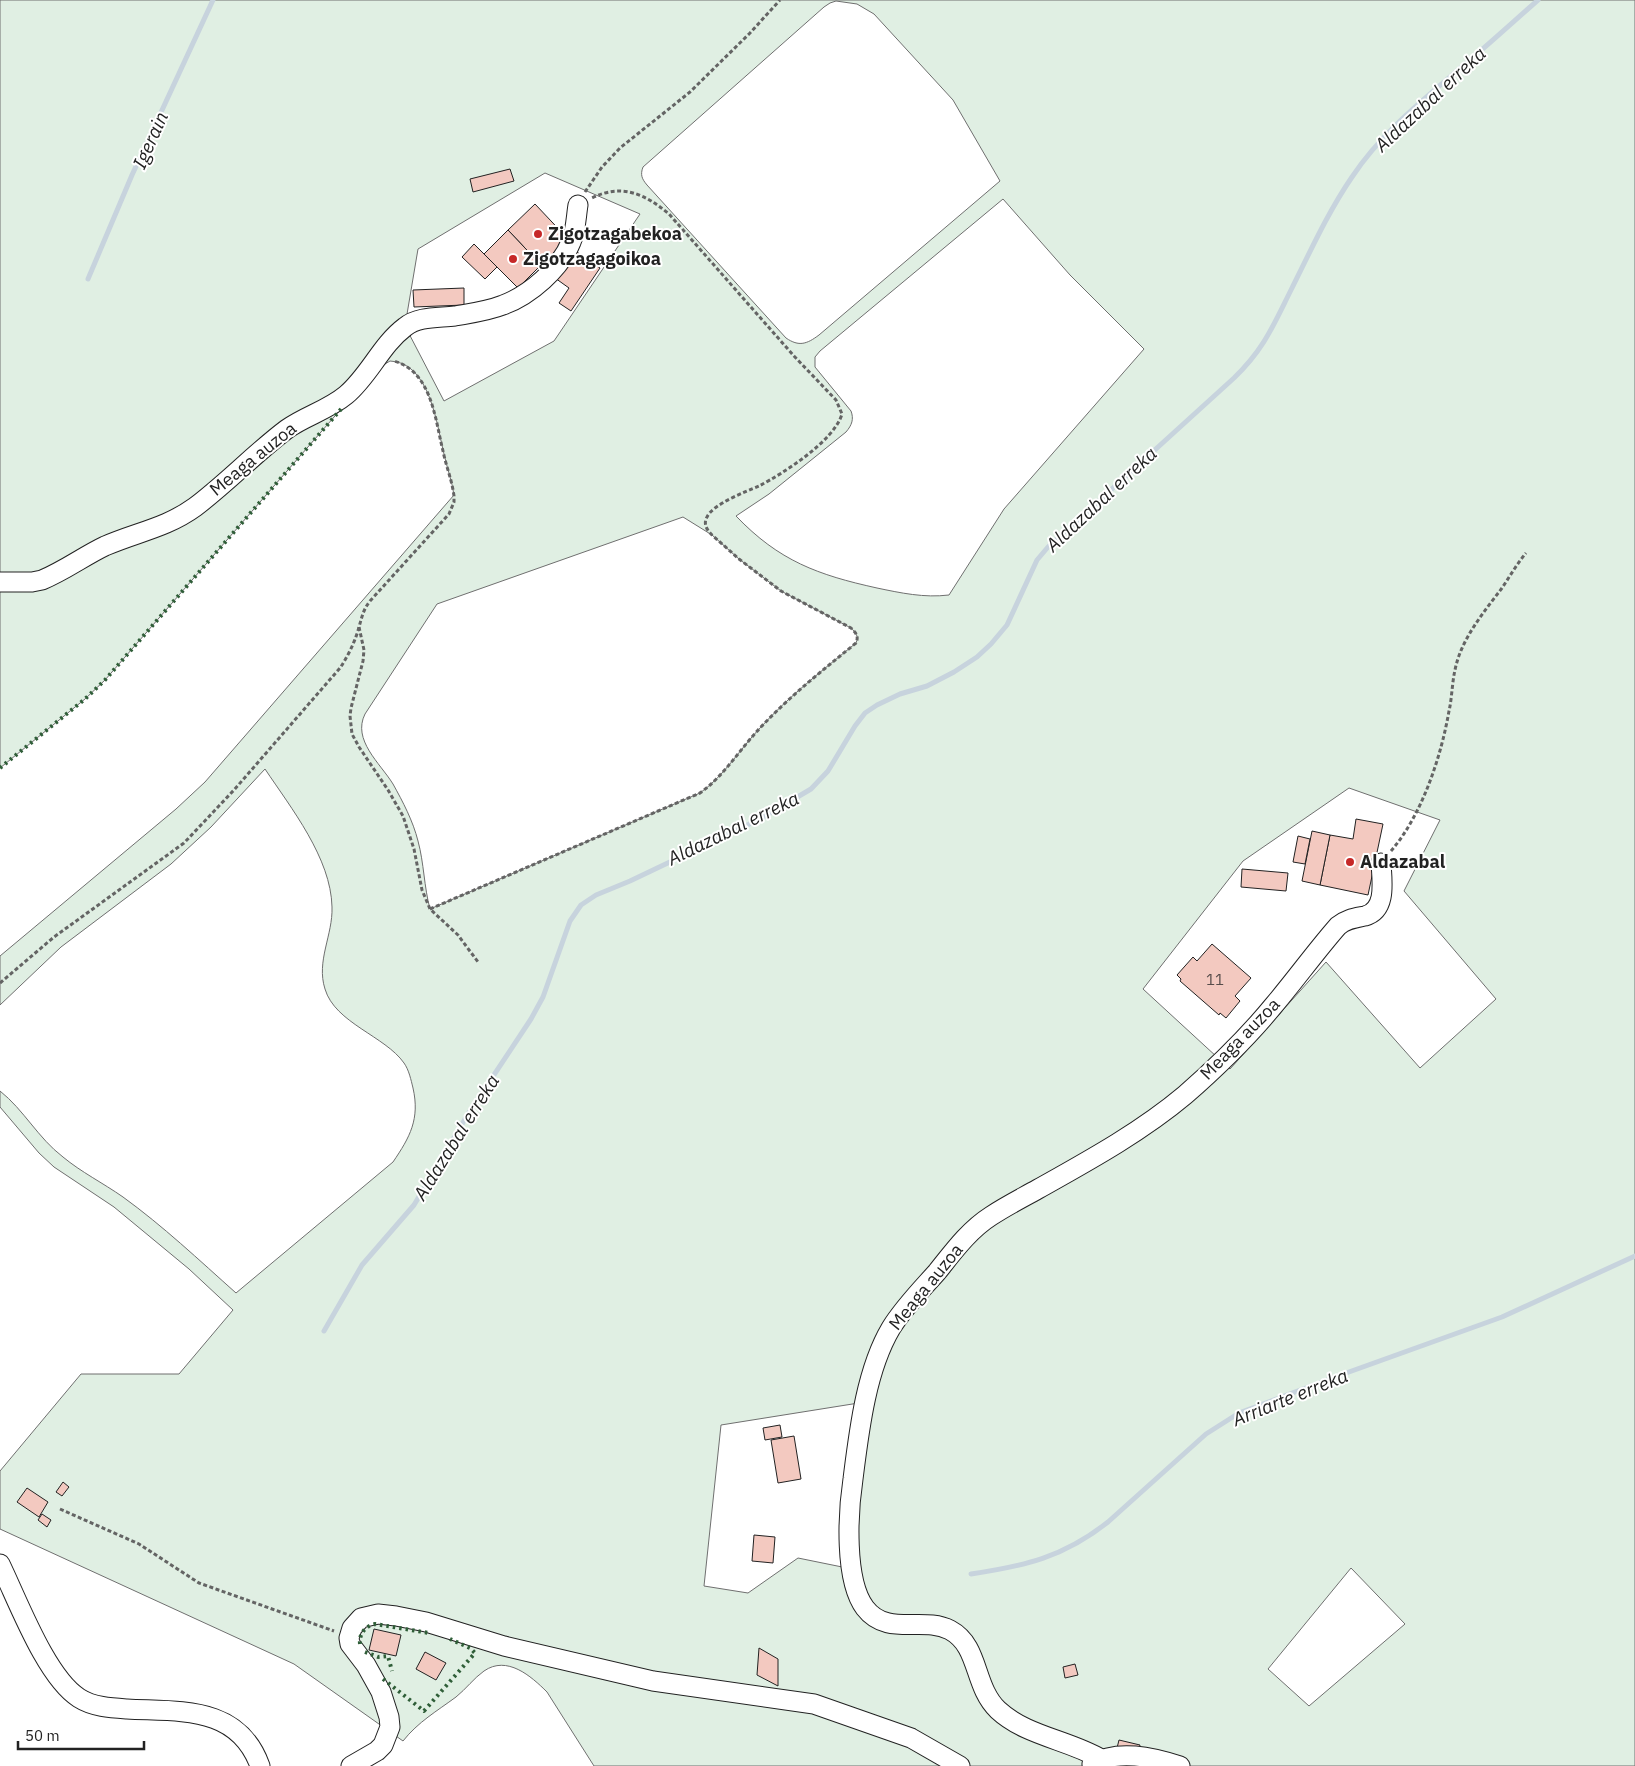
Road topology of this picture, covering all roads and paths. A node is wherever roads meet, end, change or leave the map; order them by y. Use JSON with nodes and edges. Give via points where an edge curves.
{"nodes":[{"id":1,"x":780,"y":0,"type":"edge"},
{"id":2,"x":578,"y":205,"type":"junction"},
{"id":3,"x":375,"y":362,"type":"junction"},
{"id":4,"x":1526,"y":554,"type":"dead end"},
{"id":5,"x":0,"y":582,"type":"edge"},
{"id":6,"x":359,"y":627,"type":"junction"},
{"id":7,"x":1381,"y":863,"type":"joint"},
{"id":8,"x":430,"y":909,"type":"junction"},
{"id":9,"x":478,"y":962,"type":"dead end"},
{"id":10,"x":0,"y":983,"type":"edge"},
{"id":11,"x":60,"y":1509,"type":"dead end"},
{"id":12,"x":0,"y":1564,"type":"edge"},
{"id":13,"x":349,"y":1636,"type":"junction"},
{"id":14,"x":1128,"y":1761,"type":"edge"},
{"id":15,"x":1095,"y":1763,"type":"edge"},
{"id":16,"x":260,"y":1766,"type":"edge"},
{"id":17,"x":350,"y":1766,"type":"edge"},
{"id":18,"x":960,"y":1766,"type":"edge"},
{"id":19,"x":1180,"y":1766,"type":"edge"}],
"edges":[{"from":1,"to":2,"type":"path","via":[[690,92],[616,152]]},
{"from":2,"to":3,"type":"street","name":"Meaga auzoa","via":[[574,234],[567,250],[553,269],[532,288],[513,301],[492,309],[410,323]]},
{"from":2,"to":8,"type":"path","via":[[613,190],[635,193],[659,205],[836,400],[842,414],[834,431],[781,473],[716,507],[706,518],[706,529],[770,584],[851,628],[858,638],[786,701],[700,793]]},
{"from":3,"to":5,"type":"street","name":"Meaga auzoa","via":[[346,395],[287,429],[176,520],[108,545],[42,580]]},
{"from":3,"to":6,"type":"path","via":[[402,363],[424,385],[434,412],[454,502],[444,521],[370,601]]},
{"from":4,"to":7,"type":"path","via":[[1489,604],[1463,647],[1455,669],[1443,740],[1428,783],[1406,829]]},
{"from":6,"to":8,"type":"path","via":[[364,661],[351,708],[352,734],[403,816]]},
{"from":6,"to":10,"type":"path","via":[[340,668],[198,829],[170,853],[54,936]]},
{"from":7,"to":15,"type":"street","name":"Meaga auzoa","via":[[1381,900],[1376,910],[1338,926],[1239,1045],[1185,1094],[1140,1128],[973,1229],[900,1314],[877,1359],[864,1410],[849,1507],[854,1578],[859,1598],[874,1617],[886,1623],[930,1625],[952,1631],[968,1649],[989,1700],[1003,1714],[1019,1724],[1079,1748]]},
{"from":8,"to":9,"type":"path","via":[[458,935]]},
{"from":11,"to":13,"type":"path","via":[[139,1544],[199,1583]]},
{"from":12,"to":16,"type":"street","via":[[46,1660],[72,1693],[86,1702],[103,1706],[214,1717],[243,1737]]},
{"from":13,"to":17,"type":"street","via":[[350,1644],[381,1692],[390,1727],[377,1751]]},
{"from":13,"to":18,"type":"street","via":[[362,1618],[378,1614],[396,1616],[653,1682],[814,1704],[911,1738]]},
{"from":14,"to":15,"type":"street","via":[[1114,1756]]},
{"from":14,"to":19,"type":"street"}]}
